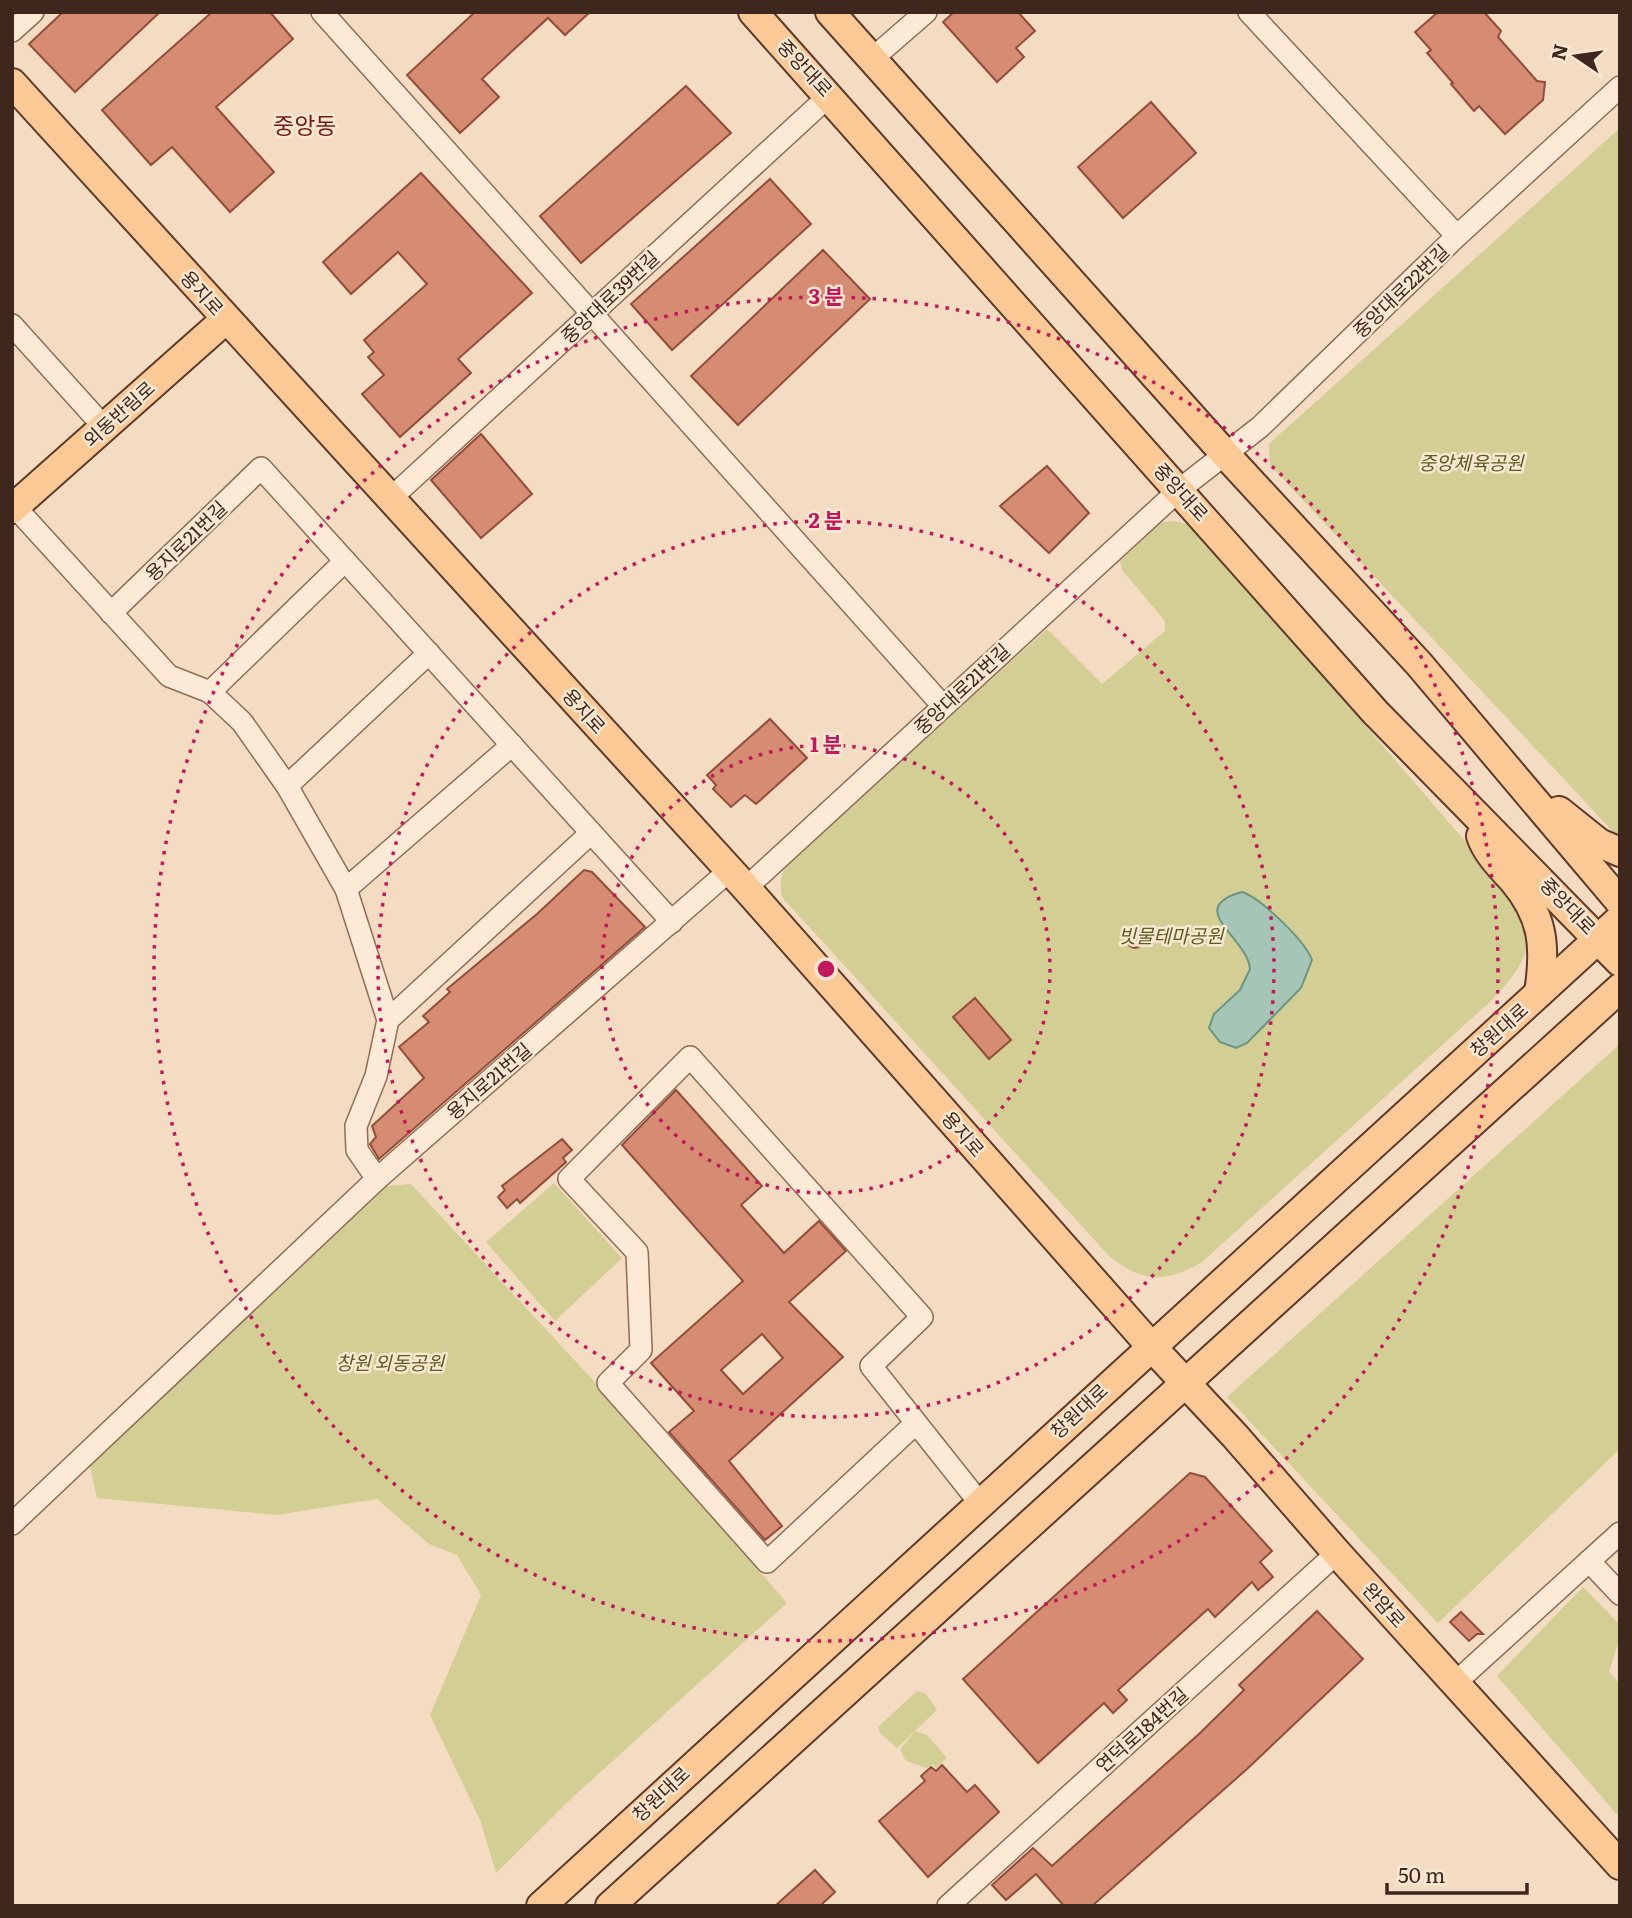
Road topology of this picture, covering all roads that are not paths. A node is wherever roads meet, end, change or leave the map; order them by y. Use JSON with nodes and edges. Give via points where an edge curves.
{"nodes":[{"id":1,"x":33,"y":12,"type":"edge"},
{"id":2,"x":322,"y":12,"type":"edge"},
{"id":3,"x":753,"y":12,"type":"edge"},
{"id":4,"x":830,"y":12,"type":"edge"},
{"id":5,"x":926,"y":12,"type":"edge"},
{"id":6,"x":1249,"y":12,"type":"edge"},
{"id":7,"x":12,"y":31,"type":"edge"},
{"id":8,"x":872,"y":59,"type":"junction"},
{"id":9,"x":12,"y":83,"type":"edge"},
{"id":10,"x":1620,"y":87,"type":"edge"},
{"id":11,"x":830,"y":95,"type":"junction"},
{"id":12,"x":1457,"y":236,"type":"junction"},
{"id":13,"x":592,"y":313,"type":"junction"},
{"id":14,"x":226,"y":320,"type":"junction"},
{"id":15,"x":14,"y":332,"type":"edge"},
{"id":16,"x":104,"y":427,"type":"junction"},
{"id":17,"x":1226,"y":455,"type":"junction"},
{"id":18,"x":1179,"y":490,"type":"junction"},
{"id":19,"x":390,"y":499,"type":"junction"},
{"id":20,"x":14,"y":508,"type":"edge"},
{"id":21,"x":345,"y":561,"type":"junction"},
{"id":22,"x":111,"y":613,"type":"junction"},
{"id":23,"x":429,"y":653,"type":"junction"},
{"id":24,"x":209,"y":692,"type":"junction"},
{"id":25,"x":943,"y":706,"type":"junction"},
{"id":26,"x":512,"y":745,"type":"junction"},
{"id":27,"x":287,"y":786,"type":"junction"},
{"id":28,"x":1534,"y":800,"type":"junction"},
{"id":29,"x":1470,"y":807,"type":"junction"},
{"id":30,"x":591,"y":833,"type":"junction"},
{"id":31,"x":1620,"y":852,"type":"edge"},
{"id":32,"x":738,"y":879,"type":"junction"},
{"id":33,"x":345,"y":889,"type":"junction"},
{"id":34,"x":1620,"y":902,"type":"edge"},
{"id":35,"x":1620,"y":919,"type":"edge"},
{"id":36,"x":672,"y":922,"type":"junction"},
{"id":37,"x":1598,"y":937,"type":"junction"},
{"id":38,"x":1620,"y":962,"type":"edge"},
{"id":39,"x":1620,"y":988,"type":"edge"},
{"id":40,"x":1539,"y":993,"type":"junction"},
{"id":41,"x":388,"y":1020,"type":"junction"},
{"id":42,"x":377,"y":1179,"type":"junction"},
{"id":43,"x":1150,"y":1345,"type":"junction"},
{"id":44,"x":1186,"y":1382,"type":"junction"},
{"id":45,"x":916,"y":1423,"type":"junction"},
{"id":46,"x":979,"y":1502,"type":"junction"},
{"id":47,"x":12,"y":1524,"type":"edge"},
{"id":48,"x":1620,"y":1532,"type":"edge"},
{"id":49,"x":1337,"y":1553,"type":"junction"},
{"id":50,"x":1589,"y":1561,"type":"junction"},
{"id":51,"x":1620,"y":1594,"type":"edge"},
{"id":52,"x":1455,"y":1683,"type":"junction"},
{"id":53,"x":1620,"y":1865,"type":"edge"},
{"id":54,"x":541,"y":1906,"type":"edge"},
{"id":55,"x":610,"y":1906,"type":"edge"},
{"id":56,"x":948,"y":1906,"type":"edge"}],
"edges":[{"from":1,"to":7,"type":"street"},
{"from":2,"to":13,"type":"street"},
{"from":3,"to":11,"type":"main road","name":"중앙대로"},
{"from":4,"to":8,"type":"main road"},
{"from":5,"to":8,"type":"street"},
{"from":6,"to":12,"type":"street"},
{"from":8,"to":17,"type":"main road"},
{"from":9,"to":14,"type":"main road","name":"용지로"},
{"from":10,"to":12,"type":"street","name":"중앙대로22번길"},
{"from":11,"to":13,"type":"street","name":"중앙대로39번길"},
{"from":11,"to":18,"type":"main road","name":"중앙대로"},
{"from":12,"to":17,"type":"street","name":"중앙대로22번길"},
{"from":13,"to":19,"type":"street","name":"중앙대로39번길"},
{"from":13,"to":25,"type":"street"},
{"from":14,"to":16,"type":"main road","name":"외동반림로"},
{"from":14,"to":19,"type":"main road","name":"용지로"},
{"from":15,"to":16,"type":"street"},
{"from":16,"to":20,"type":"main road","name":"외동반림로"},
{"from":17,"to":18,"type":"street","name":"중앙대로22번길"},
{"from":17,"to":28,"type":"main road","via":[[1419,664]]},
{"from":18,"to":25,"type":"street","name":"중앙대로21번길"},
{"from":18,"to":29,"type":"main road","name":"중앙대로","via":[[1375,712]]},
{"from":19,"to":32,"type":"main road","name":"용지로"},
{"from":20,"to":22,"type":"street"},
{"from":21,"to":22,"type":"street","name":"용지로21번길","via":[[261,468]]},
{"from":21,"to":23,"type":"street"},
{"from":21,"to":24,"type":"street"},
{"from":22,"to":24,"type":"street","via":[[169,676]]},
{"from":23,"to":26,"type":"street"},
{"from":23,"to":27,"type":"street"},
{"from":24,"to":27,"type":"street","via":[[242,722]]},
{"from":25,"to":32,"type":"street","name":"중앙대로21번길"},
{"from":26,"to":30,"type":"street"},
{"from":26,"to":33,"type":"street"},
{"from":27,"to":33,"type":"street"},
{"from":28,"to":31,"type":"main road","via":[[1567,815],[1599,843]]},
{"from":28,"to":34,"type":"main road"},
{"from":29,"to":37,"type":"main road","name":"중앙대로"},
{"from":29,"to":40,"type":"main road","via":[[1486,849],[1536,914],[1544,954]]},
{"from":30,"to":36,"type":"street"},
{"from":30,"to":41,"type":"street"},
{"from":32,"to":36,"type":"street","name":"용지로21번길"},
{"from":32,"to":43,"type":"main road","name":"용지로"},
{"from":33,"to":41,"type":"street"},
{"from":35,"to":37,"type":"main road","name":"창원대로"},
{"from":36,"to":42,"type":"street","name":"용지로21번길"},
{"from":37,"to":38,"type":"main road","name":"중앙대로"},
{"from":37,"to":40,"type":"main road","name":"창원대로"},
{"from":39,"to":44,"type":"main road"},
{"from":40,"to":43,"type":"main road","name":"창원대로"},
{"from":41,"to":42,"type":"street","via":[[376,1076],[356,1126],[358,1150]]},
{"from":42,"to":47,"type":"street","name":"용지로21번길"},
{"from":43,"to":44,"type":"main road","name":"완암로"},
{"from":43,"to":46,"type":"main road","name":"창원대로"},
{"from":44,"to":49,"type":"main road","name":"완암로"},
{"from":44,"to":55,"type":"main road"},
{"from":45,"to":45,"type":"street","via":[[872,1366],[922,1317],[690,1056],[569,1179],[637,1252],[641,1350],[608,1383],[767,1562]]},
{"from":45,"to":46,"type":"street"},
{"from":46,"to":54,"type":"main road","name":"창원대로"},
{"from":48,"to":50,"type":"street"},
{"from":49,"to":52,"type":"main road","name":"완암로"},
{"from":49,"to":56,"type":"street","name":"연덕로184번길"},
{"from":50,"to":51,"type":"street"},
{"from":50,"to":52,"type":"street"},
{"from":52,"to":53,"type":"main road","name":"완암로"}]}
